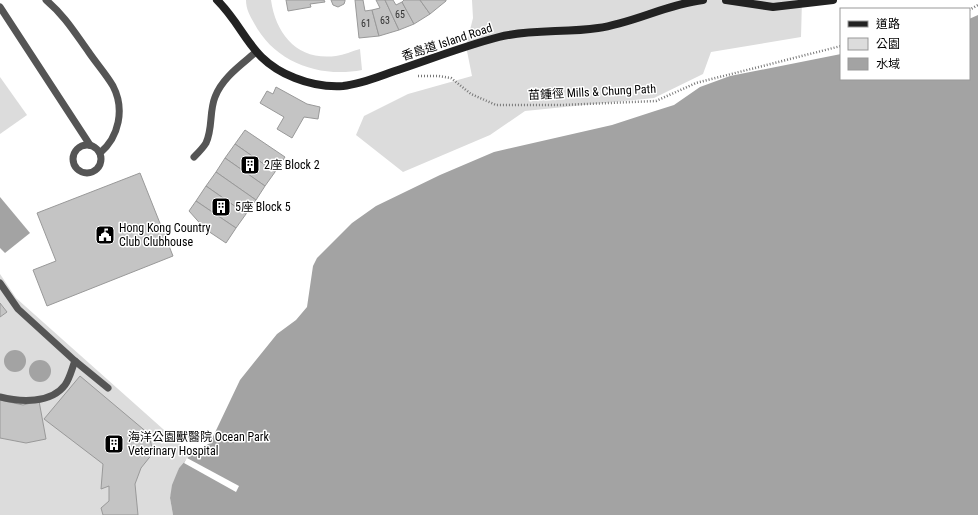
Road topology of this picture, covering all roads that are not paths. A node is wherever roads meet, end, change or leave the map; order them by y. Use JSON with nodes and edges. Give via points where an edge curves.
{"nodes":[{"id":1,"x":46,"y":0,"type":"edge"},
{"id":2,"x":217,"y":0,"type":"edge"},
{"id":3,"x":703,"y":0,"type":"edge"},
{"id":4,"x":726,"y":0,"type":"edge"},
{"id":5,"x":833,"y":0,"type":"edge"},
{"id":6,"x":0,"y":7,"type":"edge"},
{"id":7,"x":256,"y":52,"type":"junction"},
{"id":8,"x":90,"y":145,"type":"junction"},
{"id":9,"x":100,"y":153,"type":"junction"},
{"id":10,"x":194,"y":157,"type":"dead end"},
{"id":11,"x":0,"y":283,"type":"edge"},
{"id":12,"x":74,"y":361,"type":"junction"},
{"id":13,"x":108,"y":388,"type":"dead end"},
{"id":14,"x":0,"y":397,"type":"edge"}],
"edges":[{"from":1,"to":9,"type":"lane","via":[[66,19],[113,87],[118,105],[118,124],[112,140]]},
{"from":2,"to":7,"type":"main road","name":"香島道 Island Road"},
{"from":3,"to":7,"type":"main road","name":"香島道 Island Road","via":[[680,4],[599,28],[534,31],[500,37],[344,86],[315,84],[294,78],[276,69]]},
{"from":4,"to":5,"type":"main road","via":[[773,7]]},
{"from":6,"to":8,"type":"lane"},
{"from":7,"to":10,"type":"lane","via":[[227,78],[218,90],[212,105],[206,143]]},
{"from":8,"to":9,"type":"lane"},
{"from":8,"to":9,"type":"lane","via":[[77,148],[74,153],[72,159],[77,170],[83,173],[96,171],[101,159]]},
{"from":11,"to":12,"type":"lane","via":[[18,309]]},
{"from":12,"to":13,"type":"lane"},
{"from":12,"to":14,"type":"lane","via":[[65,385],[53,395],[34,400],[11,400]]}]}
